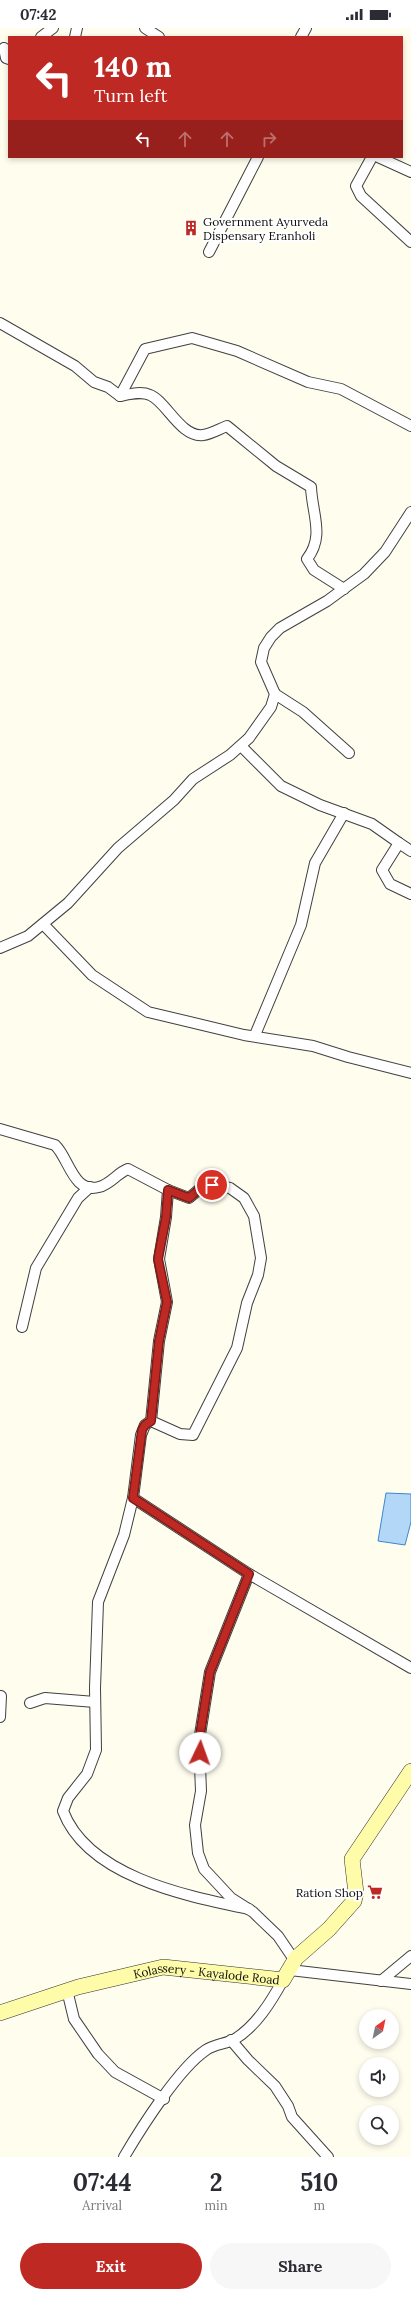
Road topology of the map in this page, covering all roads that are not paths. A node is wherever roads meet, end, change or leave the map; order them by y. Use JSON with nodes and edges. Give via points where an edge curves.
{"nodes":[{"id":1,"x":53,"y":28,"type":"edge"},
{"id":2,"x":145,"y":28,"type":"edge"},
{"id":3,"x":42,"y":36,"type":"edge"},
{"id":4,"x":157,"y":36,"type":"edge"},
{"id":5,"x":4,"y":48,"type":"edge"},
{"id":6,"x":8,"y":59,"type":"edge"},
{"id":7,"x":257,"y":158,"type":"edge"},
{"id":8,"x":371,"y":158,"type":"edge"},
{"id":9,"x":380,"y":158,"type":"edge"},
{"id":10,"x":411,"y":172,"type":"edge"},
{"id":11,"x":411,"y":242,"type":"edge"},
{"id":12,"x":209,"y":252,"type":"dead end"},
{"id":13,"x":0,"y":323,"type":"edge"},
{"id":14,"x":120,"y":396,"type":"junction"},
{"id":15,"x":411,"y":426,"type":"edge"},
{"id":16,"x":411,"y":512,"type":"edge"},
{"id":17,"x":344,"y":589,"type":"junction"},
{"id":18,"x":275,"y":694,"type":"junction"},
{"id":19,"x":241,"y":746,"type":"junction"},
{"id":20,"x":349,"y":753,"type":"dead end"},
{"id":21,"x":344,"y":813,"type":"junction"},
{"id":22,"x":399,"y":843,"type":"junction"},
{"id":23,"x":411,"y":852,"type":"edge"},
{"id":24,"x":411,"y":894,"type":"edge"},
{"id":25,"x":43,"y":924,"type":"junction"},
{"id":26,"x":0,"y":948,"type":"edge"},
{"id":27,"x":255,"y":1036,"type":"junction"},
{"id":28,"x":411,"y":1073,"type":"edge"},
{"id":29,"x":0,"y":1129,"type":"edge"},
{"id":30,"x":90,"y":1187,"type":"junction"},
{"id":31,"x":168,"y":1190,"type":"junction"},
{"id":32,"x":22,"y":1327,"type":"dead end"},
{"id":33,"x":151,"y":1421,"type":"junction"},
{"id":34,"x":133,"y":1498,"type":"junction"},
{"id":35,"x":249,"y":1574,"type":"junction"},
{"id":36,"x":411,"y":1668,"type":"edge"},
{"id":37,"x":0,"y":1696,"type":"edge"},
{"id":38,"x":95,"y":1702,"type":"junction"},
{"id":39,"x":30,"y":1703,"type":"dead end"},
{"id":40,"x":0,"y":1718,"type":"edge"},
{"id":41,"x":411,"y":1771,"type":"edge"},
{"id":42,"x":249,"y":1909,"type":"junction"},
{"id":43,"x":411,"y":1956,"type":"edge"},
{"id":44,"x":289,"y":1970,"type":"junction"},
{"id":45,"x":381,"y":1981,"type":"junction"},
{"id":46,"x":411,"y":1984,"type":"edge"},
{"id":47,"x":66,"y":1990,"type":"junction"},
{"id":48,"x":0,"y":2013,"type":"edge"},
{"id":49,"x":231,"y":2040,"type":"junction"},
{"id":50,"x":164,"y":2099,"type":"junction"},
{"id":51,"x":124,"y":2157,"type":"edge"},
{"id":52,"x":328,"y":2157,"type":"edge"}],
"edges":[{"from":1,"to":3,"type":"street"},
{"from":2,"to":4,"type":"street"},
{"from":5,"to":6,"type":"street"},
{"from":7,"to":12,"type":"street"},
{"from":8,"to":11,"type":"street","via":[[356,186],[361,196]]},
{"from":9,"to":10,"type":"street"},
{"from":13,"to":14,"type":"street","via":[[75,366],[94,382],[108,387]]},
{"from":14,"to":15,"type":"street","via":[[145,349],[192,338],[237,351],[308,382],[341,389]]},
{"from":14,"to":17,"type":"street","via":[[136,393],[151,395],[179,424],[193,433],[202,435],[227,426],[276,466],[311,487],[317,540],[314,550],[307,559],[314,570]]},
{"from":16,"to":17,"type":"street","via":[[385,552],[364,574]]},
{"from":17,"to":18,"type":"street","via":[[280,628],[271,637],[264,648],[261,662]]},
{"from":18,"to":19,"type":"street","via":[[271,707]]},
{"from":18,"to":20,"type":"street","via":[[303,712]]},
{"from":19,"to":21,"type":"street","via":[[281,786],[320,805]]},
{"from":19,"to":25,"type":"street","via":[[230,756],[193,779],[174,800],[118,848],[68,903]]},
{"from":21,"to":22,"type":"street","via":[[372,824]]},
{"from":21,"to":27,"type":"street","via":[[315,863],[302,925]]},
{"from":22,"to":23,"type":"street"},
{"from":22,"to":24,"type":"street","via":[[382,870],[390,884]]},
{"from":25,"to":26,"type":"street","via":[[28,936]]},
{"from":25,"to":27,"type":"street","via":[[92,975],[148,1012]]},
{"from":27,"to":28,"type":"street","via":[[313,1046]]},
{"from":29,"to":30,"type":"street","via":[[55,1145],[62,1151],[75,1178]]},
{"from":30,"to":31,"type":"street","via":[[98,1188],[109,1183],[119,1173],[128,1169]]},
{"from":30,"to":32,"type":"street","via":[[78,1198],[36,1268]]},
{"from":31,"to":33,"type":"street","via":[[158,1259],[167,1302],[159,1341]]},
{"from":31,"to":33,"type":"street","via":[[189,1198],[202,1187],[212,1185],[230,1188],[244,1198],[254,1216],[261,1258],[237,1348],[196,1432],[192,1435],[180,1434]]},
{"from":33,"to":34,"type":"street","via":[[142,1430]]},
{"from":34,"to":35,"type":"street"},
{"from":34,"to":38,"type":"street","via":[[124,1535],[98,1602]]},
{"from":35,"to":36,"type":"street"},
{"from":35,"to":42,"type":"street","via":[[210,1672],[199,1741],[201,1791],[195,1825],[198,1853],[204,1869],[231,1898]]},
{"from":37,"to":40,"type":"street"},
{"from":38,"to":39,"type":"street","via":[[45,1698]]},
{"from":38,"to":42,"type":"street","via":[[96,1750],[87,1774],[62,1810],[69,1826],[88,1847],[115,1866],[145,1881],[197,1898]]},
{"from":41,"to":44,"type":"main road","name":"Kolassery - Kayalode Road","via":[[352,1859],[356,1893],[354,1900]]},
{"from":42,"to":44,"type":"street","via":[[278,1936]]},
{"from":43,"to":45,"type":"street"},
{"from":44,"to":45,"type":"street"},
{"from":44,"to":47,"type":"main road","name":"Kolassery - Kayalode Road","via":[[163,1967]]},
{"from":44,"to":49,"type":"street","via":[[256,2020]]},
{"from":45,"to":46,"type":"street"},
{"from":47,"to":48,"type":"main road","name":"Kolassery - Kayalode Road"},
{"from":47,"to":50,"type":"street","via":[[74,2019],[98,2054],[115,2072]]},
{"from":49,"to":50,"type":"street","via":[[206,2050],[183,2072]]},
{"from":49,"to":52,"type":"street","via":[[275,2086],[292,2117]]},
{"from":50,"to":51,"type":"street"}]}
